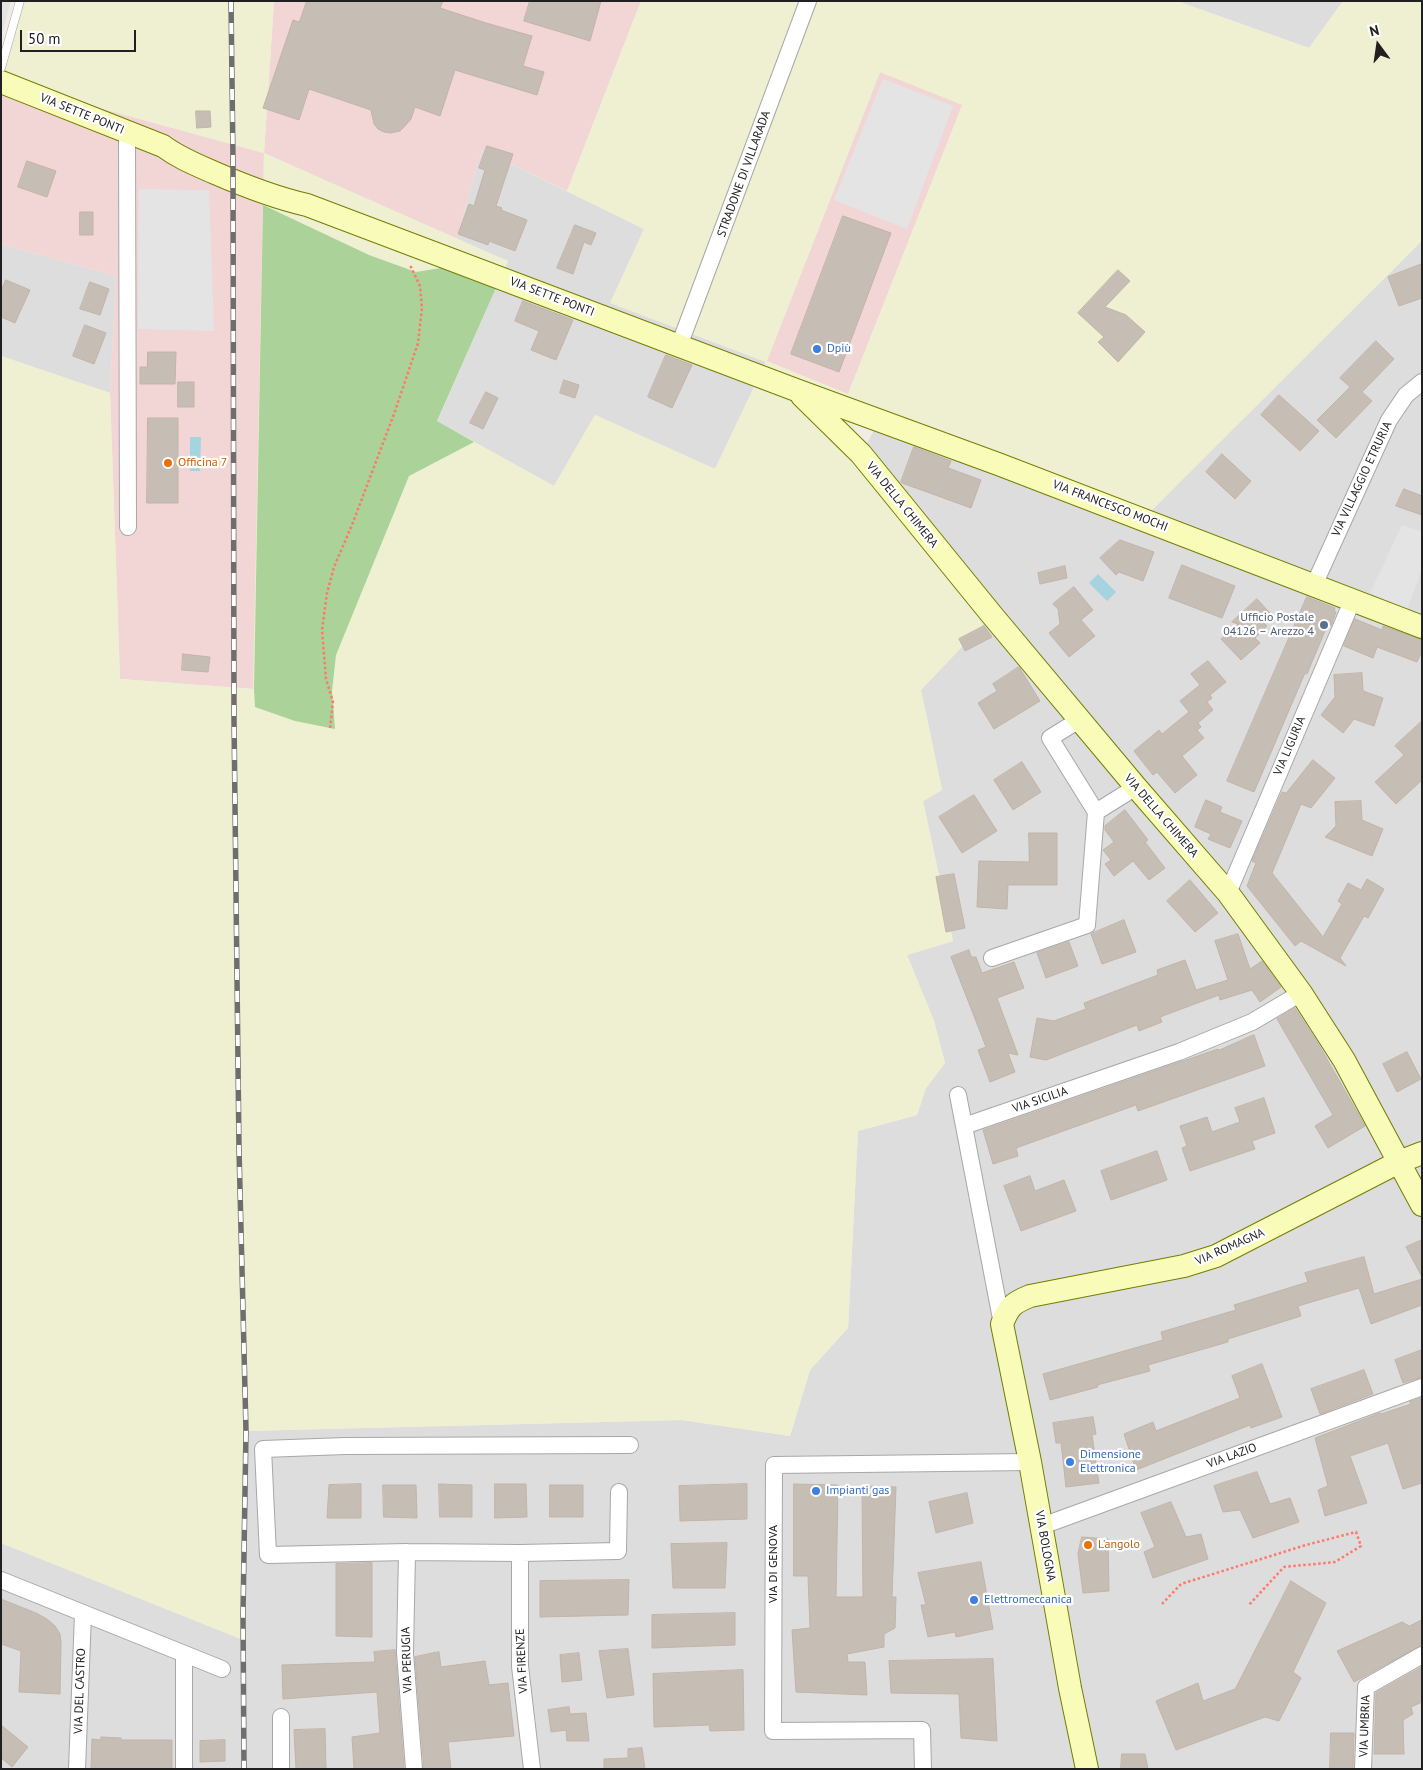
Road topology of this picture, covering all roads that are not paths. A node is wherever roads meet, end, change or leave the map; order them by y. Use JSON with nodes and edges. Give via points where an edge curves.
{"nodes":[{"id":1,"x":20,"y":1,"type":"edge"},
{"id":2,"x":808,"y":1,"type":"edge"},
{"id":3,"x":1,"y":68,"type":"edge"},
{"id":4,"x":1,"y":82,"type":"edge"},
{"id":5,"x":127,"y":132,"type":"junction"},
{"id":6,"x":679,"y":346,"type":"junction"},
{"id":7,"x":1422,"y":382,"type":"edge"},
{"id":8,"x":796,"y":390,"type":"junction"},
{"id":9,"x":879,"y":421,"type":"junction"},
{"id":10,"x":861,"y":454,"type":"junction"},
{"id":11,"x":128,"y":527,"type":"dead end"},
{"id":12,"x":1314,"y":585,"type":"junction"},
{"id":13,"x":1353,"y":599,"type":"junction"},
{"id":14,"x":1422,"y":627,"type":"edge"},
{"id":15,"x":1079,"y":720,"type":"junction"},
{"id":16,"x":1136,"y":787,"type":"junction"},
{"id":17,"x":1096,"y":812,"type":"junction"},
{"id":18,"x":1228,"y":893,"type":"junction"},
{"id":19,"x":992,"y":958,"type":"dead end"},
{"id":20,"x":1301,"y":993,"type":"junction"},
{"id":21,"x":958,"y":1095,"type":"dead end"},
{"id":22,"x":964,"y":1126,"type":"junction"},
{"id":23,"x":1422,"y":1153,"type":"edge"},
{"id":24,"x":1398,"y":1162,"type":"junction"},
{"id":25,"x":1422,"y":1205,"type":"edge"},
{"id":26,"x":1002,"y":1324,"type":"junction"},
{"id":27,"x":1422,"y":1387,"type":"edge"},
{"id":28,"x":630,"y":1445,"type":"dead end"},
{"id":29,"x":1030,"y":1462,"type":"junction"},
{"id":30,"x":619,"y":1492,"type":"dead end"},
{"id":31,"x":1042,"y":1526,"type":"junction"},
{"id":32,"x":407,"y":1552,"type":"junction"},
{"id":33,"x":520,"y":1553,"type":"junction"},
{"id":34,"x":1,"y":1580,"type":"edge"},
{"id":35,"x":84,"y":1614,"type":"junction"},
{"id":36,"x":184,"y":1655,"type":"junction"},
{"id":37,"x":1422,"y":1655,"type":"edge"},
{"id":38,"x":222,"y":1669,"type":"dead end"},
{"id":39,"x":281,"y":1717,"type":"dead end"},
{"id":40,"x":77,"y":1769,"type":"edge"},
{"id":41,"x":184,"y":1769,"type":"edge"},
{"id":42,"x":281,"y":1769,"type":"edge"},
{"id":43,"x":414,"y":1769,"type":"edge"},
{"id":44,"x":532,"y":1769,"type":"edge"},
{"id":45,"x":923,"y":1769,"type":"edge"},
{"id":46,"x":1087,"y":1769,"type":"edge"},
{"id":47,"x":1363,"y":1769,"type":"edge"}],
"edges":[{"from":1,"to":3,"type":"lane"},
{"from":2,"to":6,"type":"street","name":"STRADONE DI VILLARADA"},
{"from":4,"to":5,"type":"main road","name":"VIA SETTE PONTI"},
{"from":5,"to":6,"type":"main road","name":"VIA SETTE PONTI","via":[[163,146],[190,151],[284,189],[307,205]]},
{"from":5,"to":11,"type":"street"},
{"from":6,"to":8,"type":"main road","name":"VIA SETTE PONTI"},
{"from":7,"to":12,"type":"street","name":"VIA VILLAGGIO ETRURIA","via":[[1406,395],[1389,420]]},
{"from":8,"to":9,"type":"main road","name":"VIA FRANCESCO MOCHI"},
{"from":8,"to":10,"type":"main road","name":"VIA DELLA CHIMERA"},
{"from":9,"to":10,"type":"main road","name":"VIA DELLA CHIMERA","via":[[864,431]]},
{"from":9,"to":12,"type":"main road","name":"VIA FRANCESCO MOCHI"},
{"from":10,"to":15,"type":"main road","name":"VIA DELLA CHIMERA"},
{"from":12,"to":13,"type":"main road","name":"VIA FRANCESCO MOCHI"},
{"from":13,"to":14,"type":"main road","name":"VIA FRANCESCO MOCHI"},
{"from":13,"to":18,"type":"street","name":"VIA LIGURIA"},
{"from":15,"to":16,"type":"main road","name":"VIA DELLA CHIMERA"},
{"from":15,"to":17,"type":"street","via":[[1050,738]]},
{"from":16,"to":17,"type":"street"},
{"from":16,"to":18,"type":"main road","name":"VIA DELLA CHIMERA"},
{"from":17,"to":19,"type":"street","via":[[1086,925]]},
{"from":18,"to":20,"type":"main road","name":"VIA DELLA CHIMERA"},
{"from":20,"to":22,"type":"street","name":"VIA SICILIA","via":[[1252,1022],[1179,1052]]},
{"from":20,"to":24,"type":"main road","name":"VIA DELLA CHIMERA","via":[[1344,1060]]},
{"from":21,"to":22,"type":"street"},
{"from":22,"to":26,"type":"street"},
{"from":23,"to":24,"type":"main road","name":"VIA ROMAGNA"},
{"from":24,"to":25,"type":"main road","name":"VIA DELLA CHIMERA"},
{"from":24,"to":26,"type":"main road","name":"VIA ROMAGNA","via":[[1216,1256],[1184,1266],[1030,1296],[1015,1302]]},
{"from":26,"to":29,"type":"main road","name":"VIA BOLOGNA"},
{"from":27,"to":31,"type":"street","name":"VIA LAZIO"},
{"from":28,"to":32,"type":"street","via":[[263,1449],[268,1555]]},
{"from":29,"to":31,"type":"main road","name":"VIA BOLOGNA"},
{"from":29,"to":45,"type":"street","name":"VIA DI GENOVA","via":[[774,1465],[773,1731],[922,1730]]},
{"from":30,"to":33,"type":"street","via":[[618,1551]]},
{"from":31,"to":46,"type":"main road","name":"VIA BOLOGNA"},
{"from":32,"to":33,"type":"street"},
{"from":32,"to":43,"type":"street","name":"VIA PERUGIA","via":[[405,1653]]},
{"from":33,"to":44,"type":"street","name":"VIA FIRENZE","via":[[520,1666]]},
{"from":34,"to":35,"type":"street"},
{"from":35,"to":36,"type":"street"},
{"from":35,"to":40,"type":"street","name":"VIA DEL CASTRO"},
{"from":36,"to":38,"type":"street"},
{"from":36,"to":41,"type":"street"},
{"from":37,"to":47,"type":"street","name":"VIA UMBRIA","via":[[1366,1686]]},
{"from":39,"to":42,"type":"street"}]}
